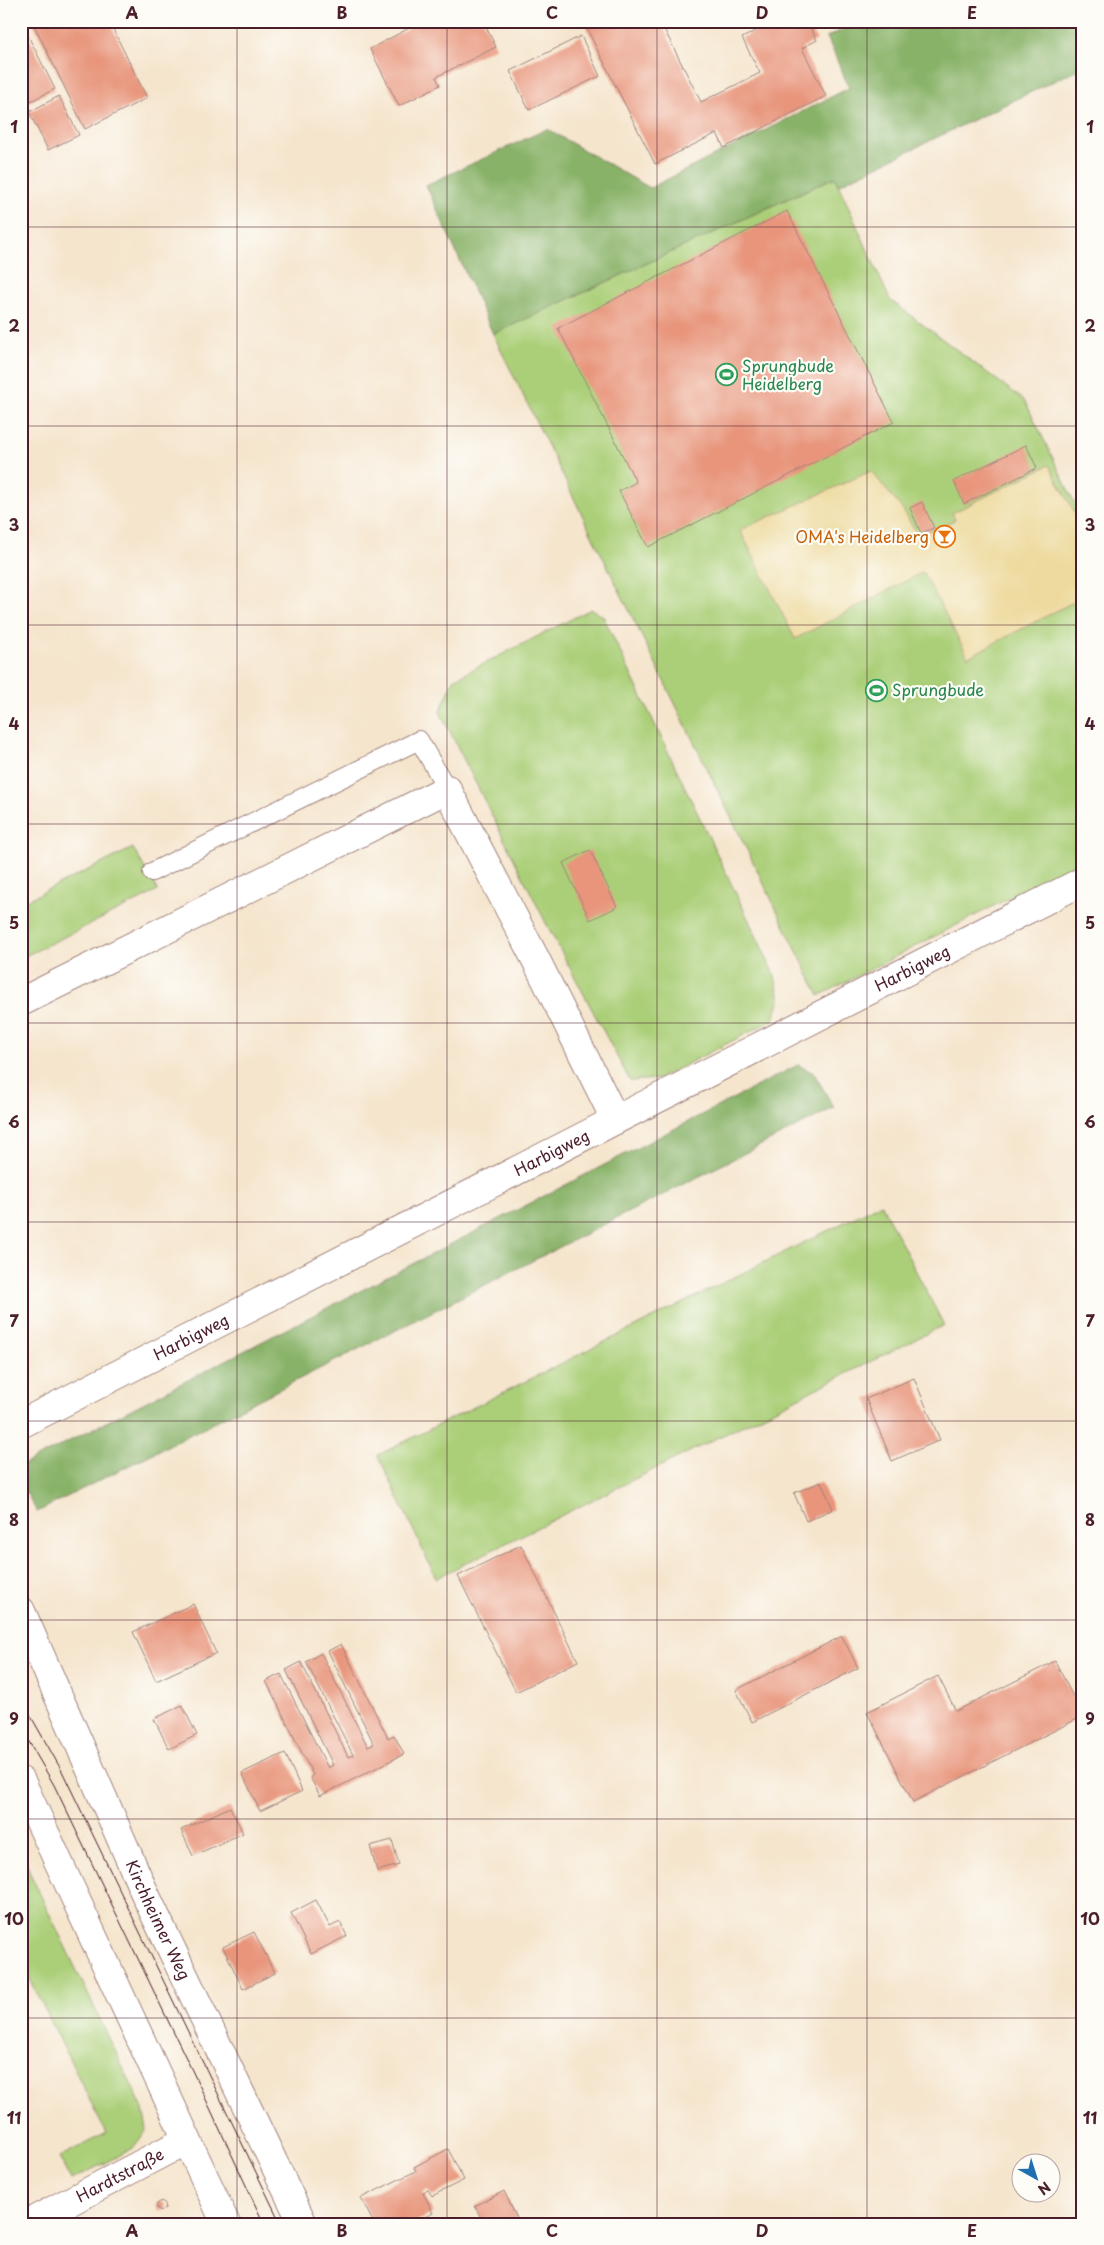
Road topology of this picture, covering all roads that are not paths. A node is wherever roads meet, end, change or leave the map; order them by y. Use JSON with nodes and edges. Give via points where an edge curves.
{"nodes":[{"id":1,"x":447,"y":789,"type":"junction"},
{"id":2,"x":152,"y":872,"type":"dead end"},
{"id":3,"x":1083,"y":881,"type":"edge"},
{"id":4,"x":21,"y":1002,"type":"edge"},
{"id":5,"x":615,"y":1119,"type":"junction"},
{"id":6,"x":21,"y":1424,"type":"edge"},
{"id":7,"x":21,"y":1611,"type":"edge"},
{"id":8,"x":21,"y":1781,"type":"edge"},
{"id":9,"x":187,"y":2140,"type":"junction"},
{"id":10,"x":27,"y":2224,"type":"edge"},
{"id":11,"x":226,"y":2224,"type":"edge"},
{"id":12,"x":303,"y":2224,"type":"edge"}],
"edges":[{"from":1,"to":2,"type":"lane","via":[[419,740]]},
{"from":1,"to":4,"type":"street"},
{"from":1,"to":5,"type":"street"},
{"from":3,"to":5,"type":"street","name":"Harbigweg"},
{"from":5,"to":6,"type":"street","name":"Harbigweg"},
{"from":7,"to":12,"type":"street","name":"Kirchheimer Weg","via":[[146,1896]]},
{"from":8,"to":9,"type":"street"},
{"from":9,"to":10,"type":"street","name":"Hardtstraße"},
{"from":9,"to":11,"type":"street"}]}
